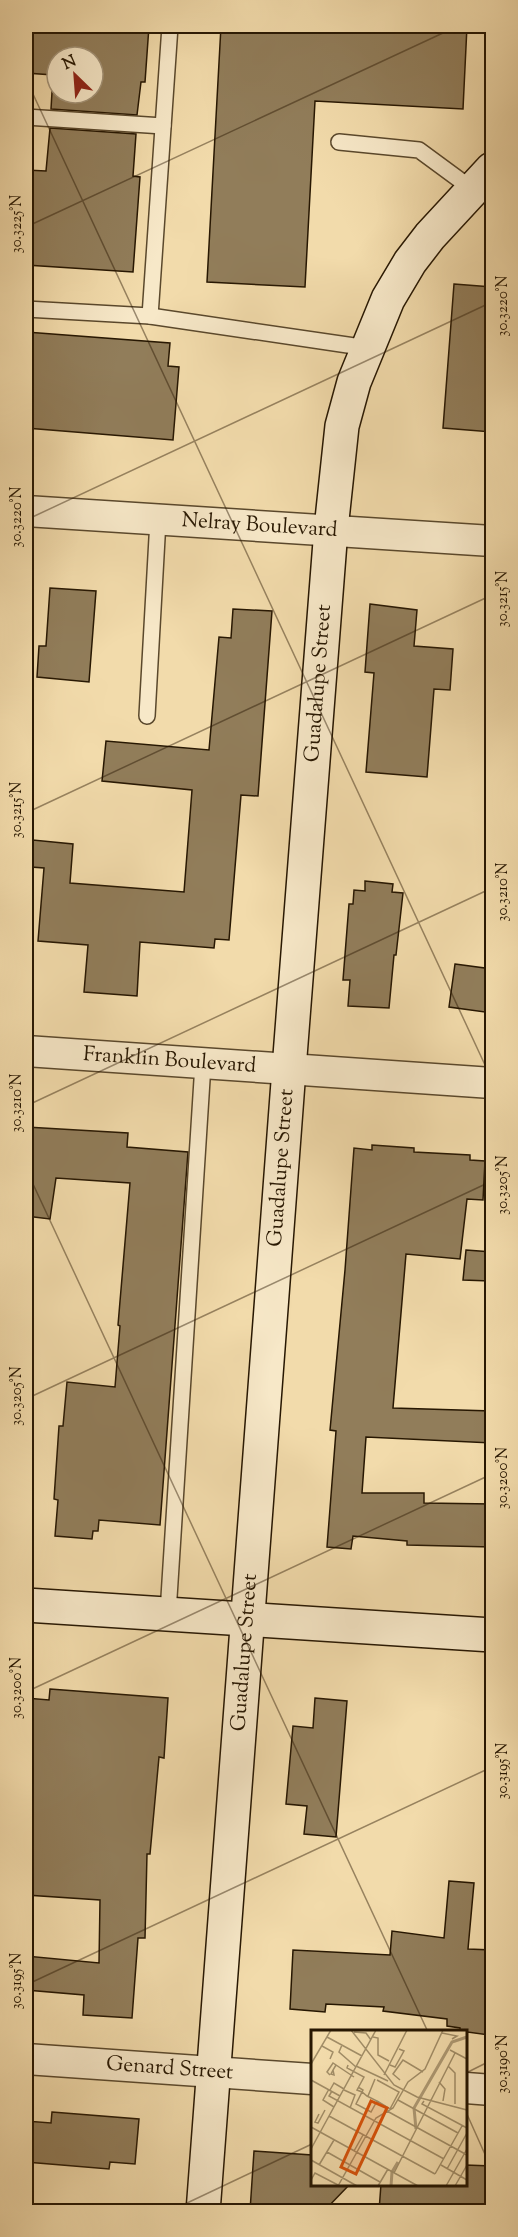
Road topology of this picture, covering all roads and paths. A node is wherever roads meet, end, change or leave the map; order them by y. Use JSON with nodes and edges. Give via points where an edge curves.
{"nodes":[{"id":1,"x":170,"y":26,"type":"edge"},
{"id":2,"x":26,"y":117,"type":"edge"},
{"id":3,"x":163,"y":126,"type":"junction"},
{"id":4,"x":339,"y":142,"type":"dead end"},
{"id":5,"x":482,"y":179,"type":"edge"},
{"id":6,"x":26,"y":309,"type":"edge"},
{"id":7,"x":150,"y":316,"type":"junction"},
{"id":8,"x":368,"y":348,"type":"junction"},
{"id":9,"x":26,"y":511,"type":"edge"},
{"id":10,"x":158,"y":520,"type":"junction"},
{"id":11,"x":331,"y":529,"type":"junction"},
{"id":12,"x":492,"y":541,"type":"edge"},
{"id":13,"x":147,"y":716,"type":"dead end"},
{"id":14,"x":26,"y":1051,"type":"edge"},
{"id":15,"x":203,"y":1064,"type":"junction"},
{"id":16,"x":289,"y":1069,"type":"junction"},
{"id":17,"x":492,"y":1083,"type":"edge"},
{"id":18,"x":26,"y":1605,"type":"edge"},
{"id":19,"x":168,"y":1613,"type":"junction"},
{"id":20,"x":248,"y":1619,"type":"junction"},
{"id":21,"x":492,"y":1635,"type":"edge"},
{"id":22,"x":26,"y":2059,"type":"edge"},
{"id":23,"x":214,"y":2073,"type":"junction"},
{"id":24,"x":311,"y":2079,"type":"edge"},
{"id":25,"x":467,"y":2088,"type":"edge"},
{"id":26,"x":492,"y":2090,"type":"edge"},
{"id":27,"x":203,"y":2211,"type":"edge"}],
"edges":[{"from":1,"to":3,"type":"lane"},
{"from":2,"to":3,"type":"lane"},
{"from":3,"to":7,"type":"lane"},
{"from":4,"to":5,"type":"lane","via":[[419,150]]},
{"from":5,"to":8,"type":"street","name":"Guadalupe Street","via":[[410,262],[388,298]]},
{"from":6,"to":7,"type":"lane"},
{"from":7,"to":8,"type":"lane"},
{"from":8,"to":11,"type":"street","name":"Guadalupe Street","via":[[342,426]]},
{"from":9,"to":10,"type":"street","name":"Nelray Boulevard"},
{"from":10,"to":11,"type":"street","name":"Nelray Boulevard"},
{"from":10,"to":13,"type":"lane"},
{"from":11,"to":12,"type":"street","name":"Nelray Boulevard"},
{"from":11,"to":16,"type":"street","name":"Guadalupe Street"},
{"from":14,"to":15,"type":"street","name":"Franklin Boulevard"},
{"from":15,"to":16,"type":"street","name":"Franklin Boulevard"},
{"from":15,"to":19,"type":"lane"},
{"from":16,"to":17,"type":"street","name":"Franklin Boulevard"},
{"from":16,"to":20,"type":"street","name":"Guadalupe Street"},
{"from":18,"to":19,"type":"street"},
{"from":19,"to":20,"type":"street"},
{"from":20,"to":21,"type":"street"},
{"from":20,"to":23,"type":"street","name":"Guadalupe Street"},
{"from":22,"to":23,"type":"street","name":"Genard Street"},
{"from":23,"to":24,"type":"street","name":"Genard Street"},
{"from":23,"to":27,"type":"street","name":"Guadalupe Street"},
{"from":25,"to":26,"type":"street"}]}
